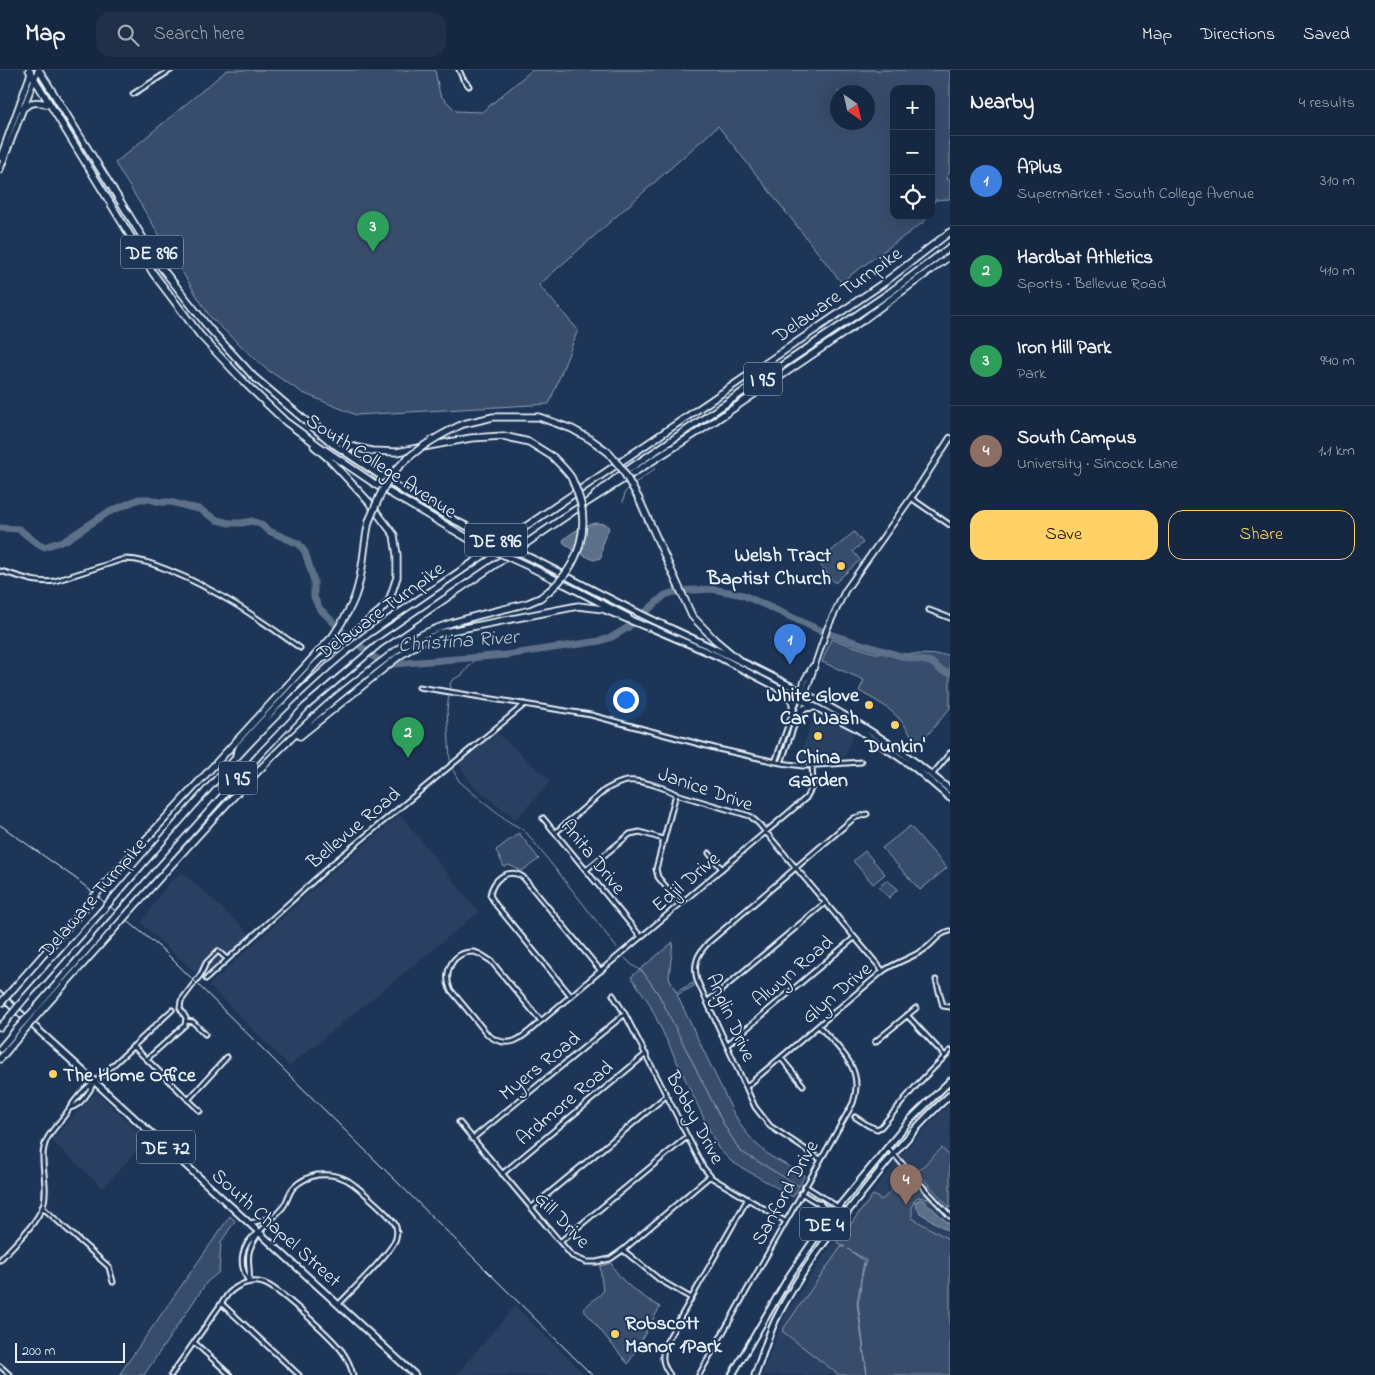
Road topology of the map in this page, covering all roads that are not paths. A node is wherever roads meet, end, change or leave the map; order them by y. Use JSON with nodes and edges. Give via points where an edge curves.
{"nodes":[{"id":1,"x":38,"y":70,"type":"edge"},
{"id":2,"x":171,"y":70,"type":"edge"},
{"id":3,"x":459,"y":70,"type":"edge"},
{"id":4,"x":31,"y":71,"type":"edge"},
{"id":5,"x":34,"y":78,"type":"junction"},
{"id":6,"x":469,"y":86,"type":"dead end"},
{"id":7,"x":133,"y":94,"type":"dead end"},
{"id":8,"x":50,"y":105,"type":"junction"},
{"id":9,"x":22,"y":109,"type":"junction"},
{"id":10,"x":0,"y":158,"type":"edge"},
{"id":11,"x":0,"y":170,"type":"edge"},
{"id":12,"x":950,"y":232,"type":"edge"},
{"id":13,"x":950,"y":247,"type":"edge"},
{"id":14,"x":950,"y":256,"type":"edge"},
{"id":15,"x":294,"y":412,"type":"junction"},
{"id":16,"x":286,"y":422,"type":"junction"},
{"id":17,"x":950,"y":438,"type":"edge"},
{"id":18,"x":334,"y":444,"type":"joint"},
{"id":19,"x":406,"y":493,"type":"junction"},
{"id":20,"x":911,"y":498,"type":"junction"},
{"id":21,"x":408,"y":502,"type":"junction"},
{"id":22,"x":575,"y":510,"type":"junction"},
{"id":23,"x":950,"y":525,"type":"edge"},
{"id":24,"x":0,"y":571,"type":"edge"},
{"id":25,"x":564,"y":584,"type":"joint"},
{"id":26,"x":929,"y":610,"type":"dead end"},
{"id":27,"x":627,"y":617,"type":"junction"},
{"id":28,"x":950,"y":618,"type":"edge"},
{"id":29,"x":647,"y":627,"type":"joint"},
{"id":30,"x":300,"y":648,"type":"dead end"},
{"id":31,"x":740,"y":661,"type":"junction"},
{"id":32,"x":419,"y":687,"type":"dead end"},
{"id":33,"x":783,"y":690,"type":"junction"},
{"id":34,"x":802,"y":696,"type":"junction"},
{"id":35,"x":525,"y":703,"type":"junction"},
{"id":36,"x":816,"y":707,"type":"junction"},
{"id":37,"x":794,"y":716,"type":"junction"},
{"id":38,"x":950,"y":753,"type":"edge"},
{"id":39,"x":234,"y":760,"type":"junction"},
{"id":40,"x":270,"y":760,"type":"junction"},
{"id":41,"x":775,"y":762,"type":"junction"},
{"id":42,"x":861,"y":762,"type":"dead end"},
{"id":43,"x":781,"y":763,"type":"junction"},
{"id":44,"x":812,"y":765,"type":"junction"},
{"id":45,"x":932,"y":775,"type":"junction"},
{"id":46,"x":950,"y":790,"type":"edge"},
{"id":47,"x":676,"y":794,"type":"junction"},
{"id":48,"x":950,"y":798,"type":"edge"},
{"id":49,"x":867,"y":814,"type":"dead end"},
{"id":50,"x":543,"y":818,"type":"dead end"},
{"id":51,"x":556,"y":832,"type":"junction"},
{"id":52,"x":766,"y":832,"type":"junction"},
{"id":53,"x":663,"y":839,"type":"junction"},
{"id":54,"x":709,"y":853,"type":"dead end"},
{"id":55,"x":796,"y":868,"type":"junction"},
{"id":56,"x":722,"y":869,"type":"junction"},
{"id":57,"x":586,"y":870,"type":"junction"},
{"id":58,"x":825,"y":902,"type":"junction"},
{"id":59,"x":680,"y":904,"type":"junction"},
{"id":60,"x":113,"y":925,"type":"junction"},
{"id":61,"x":950,"y":931,"type":"edge"},
{"id":62,"x":641,"y":937,"type":"junction"},
{"id":63,"x":854,"y":938,"type":"junction"},
{"id":64,"x":227,"y":959,"type":"junction"},
{"id":65,"x":601,"y":971,"type":"junction"},
{"id":66,"x":883,"y":971,"type":"junction"},
{"id":67,"x":206,"y":979,"type":"dead end"},
{"id":68,"x":936,"y":980,"type":"dead end"},
{"id":69,"x":0,"y":994,"type":"edge"},
{"id":70,"x":613,"y":995,"type":"dead end"},
{"id":71,"x":571,"y":996,"type":"junction"},
{"id":72,"x":707,"y":1002,"type":"junction"},
{"id":73,"x":0,"y":1004,"type":"edge"},
{"id":74,"x":916,"y":1008,"type":"dead end"},
{"id":75,"x":950,"y":1008,"type":"edge"},
{"id":76,"x":172,"y":1010,"type":"dead end"},
{"id":77,"x":625,"y":1014,"type":"junction"},
{"id":78,"x":907,"y":1015,"type":"junction"},
{"id":79,"x":187,"y":1021,"type":"junction"},
{"id":80,"x":541,"y":1021,"type":"junction"},
{"id":81,"x":819,"y":1026,"type":"junction"},
{"id":82,"x":0,"y":1027,"type":"edge"},
{"id":83,"x":19,"y":1032,"type":"junction"},
{"id":84,"x":205,"y":1034,"type":"dead end"},
{"id":85,"x":875,"y":1042,"type":"dead end"},
{"id":86,"x":727,"y":1045,"type":"junction"},
{"id":87,"x":133,"y":1046,"type":"junction"},
{"id":88,"x":0,"y":1049,"type":"edge"},
{"id":89,"x":950,"y":1051,"type":"edge"},
{"id":90,"x":646,"y":1054,"type":"junction"},
{"id":91,"x":945,"y":1056,"type":"junction"},
{"id":92,"x":227,"y":1057,"type":"dead end"},
{"id":93,"x":781,"y":1058,"type":"junction"},
{"id":94,"x":0,"y":1059,"type":"edge"},
{"id":95,"x":147,"y":1059,"type":"junction"},
{"id":96,"x":950,"y":1077,"type":"edge"},
{"id":97,"x":950,"y":1081,"type":"edge"},
{"id":98,"x":95,"y":1082,"type":"junction"},
{"id":99,"x":803,"y":1085,"type":"dead end"},
{"id":100,"x":746,"y":1086,"type":"junction"},
{"id":101,"x":941,"y":1089,"type":"junction"},
{"id":102,"x":950,"y":1091,"type":"edge"},
{"id":103,"x":950,"y":1095,"type":"edge"},
{"id":104,"x":666,"y":1096,"type":"junction"},
{"id":105,"x":188,"y":1100,"type":"junction"},
{"id":106,"x":200,"y":1111,"type":"dead end"},
{"id":107,"x":930,"y":1114,"type":"junction"},
{"id":108,"x":855,"y":1117,"type":"dead end"},
{"id":109,"x":459,"y":1122,"type":"dead end"},
{"id":110,"x":687,"y":1137,"type":"junction"},
{"id":111,"x":472,"y":1139,"type":"junction"},
{"id":112,"x":888,"y":1146,"type":"junction"},
{"id":113,"x":894,"y":1154,"type":"junction"},
{"id":114,"x":820,"y":1159,"type":"junction"},
{"id":115,"x":502,"y":1174,"type":"junction"},
{"id":116,"x":710,"y":1176,"type":"junction"},
{"id":117,"x":805,"y":1186,"type":"junction"},
{"id":118,"x":801,"y":1193,"type":"junction"},
{"id":119,"x":747,"y":1200,"type":"junction"},
{"id":120,"x":820,"y":1204,"type":"junction"},
{"id":121,"x":839,"y":1207,"type":"junction"},
{"id":122,"x":42,"y":1208,"type":"junction"},
{"id":123,"x":531,"y":1208,"type":"junction"},
{"id":124,"x":835,"y":1212,"type":"junction"},
{"id":125,"x":847,"y":1212,"type":"junction"},
{"id":126,"x":950,"y":1216,"type":"edge"},
{"id":127,"x":273,"y":1218,"type":"junction"},
{"id":128,"x":842,"y":1218,"type":"junction"},
{"id":129,"x":785,"y":1221,"type":"junction"},
{"id":130,"x":250,"y":1223,"type":"junction"},
{"id":131,"x":823,"y":1226,"type":"junction"},
{"id":132,"x":260,"y":1232,"type":"junction"},
{"id":133,"x":560,"y":1242,"type":"junction"},
{"id":134,"x":623,"y":1250,"type":"junction"},
{"id":135,"x":0,"y":1260,"type":"edge"},
{"id":136,"x":113,"y":1282,"type":"dead end"},
{"id":137,"x":249,"y":1282,"type":"junction"},
{"id":138,"x":691,"y":1298,"type":"junction"},
{"id":139,"x":221,"y":1303,"type":"junction"},
{"id":140,"x":339,"y":1304,"type":"junction"},
{"id":141,"x":194,"y":1342,"type":"junction"},
{"id":142,"x":0,"y":1366,"type":"edge"},
{"id":143,"x":10,"y":1375,"type":"edge"},
{"id":144,"x":171,"y":1375,"type":"edge"},
{"id":145,"x":230,"y":1375,"type":"edge"},
{"id":146,"x":300,"y":1375,"type":"edge"},
{"id":147,"x":353,"y":1375,"type":"edge"},
{"id":148,"x":415,"y":1375,"type":"edge"},
{"id":149,"x":670,"y":1375,"type":"edge"},
{"id":150,"x":699,"y":1375,"type":"edge"},
{"id":151,"x":732,"y":1375,"type":"edge"},
{"id":152,"x":755,"y":1375,"type":"edge"}],
"edges":[{"from":1,"to":5,"type":"street"},
{"from":1,"to":15,"type":"highway","name":"South College Avenue","number":"DE 896","via":[[161,267],[254,378]]},
{"from":2,"to":7,"type":"street"},
{"from":3,"to":6,"type":"street"},
{"from":4,"to":5,"type":"highway","name":"South College Avenue","number":"DE 896"},
{"from":4,"to":10,"type":"street"},
{"from":5,"to":8,"type":"highway","name":"South College Avenue","number":"DE 896"},
{"from":5,"to":9,"type":"street"},
{"from":8,"to":9,"type":"highway","via":[[34,102]]},
{"from":8,"to":16,"type":"highway","name":"South College Avenue","number":"DE 896","via":[[152,273],[200,335]]},
{"from":9,"to":11,"type":"street"},
{"from":12,"to":39,"type":"highway","name":"Delaware Turnpike","number":"I 95","via":[[878,288],[368,634],[289,701]]},
{"from":13,"to":22,"type":"highway","name":"Delaware Turnpike","number":"I 95","via":[[889,293],[623,473]]},
{"from":14,"to":22,"type":"highway","name":"Delaware Turnpike","number":"I 95","via":[[706,427]]},
{"from":15,"to":18,"type":"highway","name":"South College Avenue","number":"DE 896"},
{"from":15,"to":40,"type":"highway","bridge":true,"via":[[345,445],[372,451],[397,452],[470,438],[503,436],[529,442],[553,457],[571,477],[580,501],[584,528],[571,567],[549,592],[528,603],[440,626],[406,643],[325,707]]},
{"from":16,"to":21,"type":"highway","name":"South College Avenue","number":"DE 896","via":[[378,486]]},
{"from":16,"to":39,"type":"highway","via":[[328,458],[373,506],[394,535],[398,555],[396,577],[389,600],[380,612],[317,663],[240,746]]},
{"from":17,"to":20,"type":"street"},
{"from":18,"to":19,"type":"main road","name":"South College Avenue","number":"DE 896"},
{"from":19,"to":21,"type":"highway"},
{"from":19,"to":31,"type":"main road","name":"South College Avenue","number":"DE 896","bridge":true,"via":[[634,611]]},
{"from":20,"to":23,"type":"street"},
{"from":20,"to":34,"type":"street","via":[[845,591]]},
{"from":21,"to":25,"type":"highway","name":"South College Avenue","number":"DE 896","bridge":true,"via":[[469,538]]},
{"from":22,"to":60,"type":"highway","name":"Delaware Turnpike","number":"I 95","bridge":true,"via":[[380,644],[305,707],[124,907]]},
{"from":24,"to":30,"type":"street","via":[[45,583],[124,559],[147,562],[192,580],[251,613]]},
{"from":25,"to":27,"type":"main road","name":"South College Avenue","number":"DE 896"},
{"from":26,"to":28,"type":"street"},
{"from":27,"to":29,"type":"highway"},
{"from":27,"to":40,"type":"highway","via":[[604,608],[578,606],[440,633],[421,642],[371,678]]},
{"from":29,"to":33,"type":"main road","name":"South College Avenue","number":"DE 896","via":[[717,656]]},
{"from":31,"to":34,"type":"main road","name":"South College Avenue","number":"DE 896"},
{"from":31,"to":73,"type":"highway","bridge":true,"via":[[692,616],[639,499],[608,452],[572,429],[539,417],[493,417],[463,424],[444,433],[403,462],[390,477],[369,522],[355,598],[333,636],[103,886]]},
{"from":32,"to":35,"type":"street"},
{"from":33,"to":34,"type":"main road","name":"South College Avenue","number":"DE 896"},
{"from":33,"to":37,"type":"main road","via":[[793,702]]},
{"from":34,"to":36,"type":"main road","name":"South College Avenue","number":"DE 896"},
{"from":34,"to":37,"type":"street"},
{"from":34,"to":45,"type":"main road","name":"South College Avenue","number":"DE 896","via":[[858,722]]},
{"from":35,"to":41,"type":"street","via":[[600,717]]},
{"from":35,"to":64,"type":"street","name":"Bellevue Road","via":[[333,863]]},
{"from":36,"to":37,"type":"main road","via":[[805,708]]},
{"from":36,"to":48,"type":"main road","name":"South College Avenue","number":"DE 896","via":[[856,728],[916,768]]},
{"from":37,"to":41,"type":"street"},
{"from":37,"to":43,"type":"street"},
{"from":38,"to":45,"type":"street"},
{"from":39,"to":82,"type":"highway","name":"Delaware Turnpike","number":"I 95","bridge":true},
{"from":40,"to":60,"type":"highway","bridge":true},
{"from":41,"to":43,"type":"street"},
{"from":42,"to":44,"type":"street"},
{"from":43,"to":44,"type":"street"},
{"from":44,"to":52,"type":"street","name":"Edjil Drive","via":[[813,785],[808,796]]},
{"from":45,"to":46,"type":"main road","name":"South College Avenue","number":"DE 896"},
{"from":47,"to":51,"type":"street","name":"Janice Drive","via":[[636,781],[621,782],[606,790]]},
{"from":47,"to":52,"type":"street","name":"Janice Drive","via":[[750,816]]},
{"from":47,"to":53,"type":"street"},
{"from":49,"to":55,"type":"street","name":"Anglin Drive","via":[[854,818]]},
{"from":50,"to":51,"type":"street","name":"Anita Drive"},
{"from":51,"to":57,"type":"street","name":"Anita Drive"},
{"from":52,"to":55,"type":"street","name":"Janice Drive"},
{"from":52,"to":56,"type":"street","name":"Edjil Drive"},
{"from":53,"to":57,"type":"street","via":[[640,832],[630,834]]},
{"from":53,"to":59,"type":"street","via":[[656,873]]},
{"from":54,"to":56,"type":"street"},
{"from":55,"to":58,"type":"street","name":"Janice Drive"},
{"from":55,"to":72,"type":"street","name":"Anglin Drive","via":[[701,950],[695,972]]},
{"from":56,"to":59,"type":"street","name":"Edjil Drive"},
{"from":57,"to":62,"type":"street","name":"Anita Drive"},
{"from":58,"to":63,"type":"street","name":"Janice Drive"},
{"from":58,"to":72,"type":"street"},
{"from":59,"to":62,"type":"street","name":"Edjil Drive"},
{"from":60,"to":83,"type":"highway","name":"Delaware Turnpike","number":"I 95","bridge":true},
{"from":61,"to":66,"type":"street","name":"Glyn Drive","via":[[938,936],[926,949]]},
{"from":62,"to":65,"type":"street","name":"Edjil Drive"},
{"from":63,"to":66,"type":"street","name":"Janice Drive"},
{"from":63,"to":86,"type":"street","name":"Alwyn Road"},
{"from":64,"to":67,"type":"street","name":"Bellevue Road"},
{"from":64,"to":79,"type":"street","via":[[218,951],[188,989],[180,1005]]},
{"from":65,"to":71,"type":"street","name":"Edjil Drive"},
{"from":65,"to":71,"type":"street","via":[[523,877],[512,872],[494,881],[490,895],[496,905]]},
{"from":66,"to":81,"type":"street","name":"Glyn Drive"},
{"from":68,"to":75,"type":"street","via":[[943,1006]]},
{"from":69,"to":98,"type":"main road","number":"DE 72"},
{"from":70,"to":77,"type":"street","name":"Bobby Drive"},
{"from":71,"to":80,"type":"street","name":"Edjil Drive"},
{"from":72,"to":86,"type":"street","name":"Anglin Drive"},
{"from":74,"to":78,"type":"street"},
{"from":76,"to":87,"type":"street"},
{"from":77,"to":90,"type":"street","name":"Bobby Drive"},
{"from":77,"to":111,"type":"street","name":"Myers Road"},
{"from":78,"to":85,"type":"street"},
{"from":78,"to":91,"type":"street"},
{"from":79,"to":84,"type":"street","via":[[193,1022]]},
{"from":79,"to":95,"type":"street"},
{"from":80,"to":80,"type":"street","name":"Edjil Drive","via":[[518,1040],[495,1040],[450,989],[447,981],[450,965],[461,955],[475,952],[484,956],[492,961]]},
{"from":81,"to":93,"type":"street","name":"Glyn Drive"},
{"from":81,"to":114,"type":"street","name":"Sanford Drive","via":[[853,1067],[856,1081],[852,1103]]},
{"from":83,"to":88,"type":"highway","name":"Delaware Turnpike","number":"I 95"},
{"from":83,"to":94,"type":"highway"},
{"from":86,"to":100,"type":"street","name":"Anglin Drive"},
{"from":87,"to":95,"type":"street"},
{"from":87,"to":98,"type":"street"},
{"from":89,"to":91,"type":"street"},
{"from":90,"to":104,"type":"street","name":"Bobby Drive"},
{"from":90,"to":115,"type":"street","name":"Ardmore Road"},
{"from":91,"to":108,"type":"street","via":[[881,1127],[869,1126]]},
{"from":92,"to":105,"type":"street"},
{"from":93,"to":99,"type":"street"},
{"from":93,"to":100,"type":"street","name":"Glyn Drive"},
{"from":95,"to":105,"type":"street"},
{"from":96,"to":101,"type":"street"},
{"from":97,"to":101,"type":"main road","number":"DE 4"},
{"from":98,"to":122,"type":"street","via":[[75,1107],[70,1108],[44,1144],[45,1194]]},
{"from":98,"to":130,"type":"main road","name":"South Chapel Street","number":"DE 72"},
{"from":100,"to":114,"type":"street","name":"Anglin Drive","via":[[770,1126]]},
{"from":101,"to":112,"type":"main road","number":"DE 4"},
{"from":102,"to":107,"type":"main road"},
{"from":103,"to":107,"type":"main road","number":"DE 4"},
{"from":104,"to":110,"type":"street","name":"Bobby Drive"},
{"from":104,"to":123,"type":"street"},
{"from":105,"to":106,"type":"street"},
{"from":107,"to":113,"type":"main road","number":"DE 4"},
{"from":109,"to":111,"type":"street","name":"Gill Drive"},
{"from":110,"to":116,"type":"street","name":"Bobby Drive"},
{"from":110,"to":133,"type":"street"},
{"from":111,"to":115,"type":"street","name":"Gill Drive"},
{"from":112,"to":113,"type":"street"},
{"from":112,"to":121,"type":"main road","number":"DE 4"},
{"from":113,"to":125,"type":"main road","number":"DE 4"},
{"from":113,"to":126,"type":"street"},
{"from":114,"to":117,"type":"street","name":"Sanford Drive"},
{"from":115,"to":123,"type":"street","name":"Gill Drive"},
{"from":116,"to":119,"type":"street","name":"Bobby Drive"},
{"from":116,"to":134,"type":"street","name":"Gill Drive"},
{"from":117,"to":118,"type":"street","name":"Sanford Drive"},
{"from":117,"to":121,"type":"street"},
{"from":118,"to":120,"type":"street"},
{"from":118,"to":129,"type":"street","name":"Sanford Drive"},
{"from":119,"to":129,"type":"street","name":"Bobby Drive"},
{"from":119,"to":138,"type":"street"},
{"from":120,"to":124,"type":"street"},
{"from":120,"to":131,"type":"main road","via":[[826,1214]]},
{"from":121,"to":124,"type":"main road","number":"DE 4"},
{"from":121,"to":125,"type":"street"},
{"from":122,"to":135,"type":"street"},
{"from":122,"to":136,"type":"street","via":[[109,1267]]},
{"from":123,"to":133,"type":"street","name":"Gill Drive"},
{"from":124,"to":128,"type":"street"},
{"from":124,"to":131,"type":"main road","number":"DE 4"},
{"from":125,"to":128,"type":"main road","number":"DE 4"},
{"from":127,"to":130,"type":"street"},
{"from":127,"to":132,"type":"street"},
{"from":127,"to":140,"type":"street","via":[[296,1186],[309,1178],[323,1175],[352,1183],[393,1221],[397,1232],[394,1244]]},
{"from":128,"to":152,"type":"main road","number":"DE 4","via":[[782,1308]]},
{"from":129,"to":150,"type":"street","name":"Sanford Drive"},
{"from":130,"to":132,"type":"main road","name":"South Chapel Street","number":"DE 72"},
{"from":131,"to":151,"type":"main road","number":"DE 4","via":[[790,1275]]},
{"from":132,"to":137,"type":"street","via":[[249,1239],[243,1252],[245,1275]]},
{"from":132,"to":140,"type":"main road","name":"South Chapel Street","number":"DE 72"},
{"from":133,"to":134,"type":"street","name":"Gill Drive","via":[[572,1256],[586,1262],[603,1261]]},
{"from":134,"to":138,"type":"street","via":[[660,1280]]},
{"from":137,"to":139,"type":"street","via":[[231,1291]]},
{"from":137,"to":147,"type":"street","via":[[262,1282],[278,1291],[337,1345]]},
{"from":138,"to":149,"type":"street","via":[[662,1356]]},
{"from":139,"to":141,"type":"street"},
{"from":139,"to":146,"type":"street"},
{"from":140,"to":148,"type":"main road","name":"South Chapel Street","number":"DE 72"},
{"from":141,"to":144,"type":"street"},
{"from":141,"to":145,"type":"street"},
{"from":142,"to":143,"type":"street"}]}
